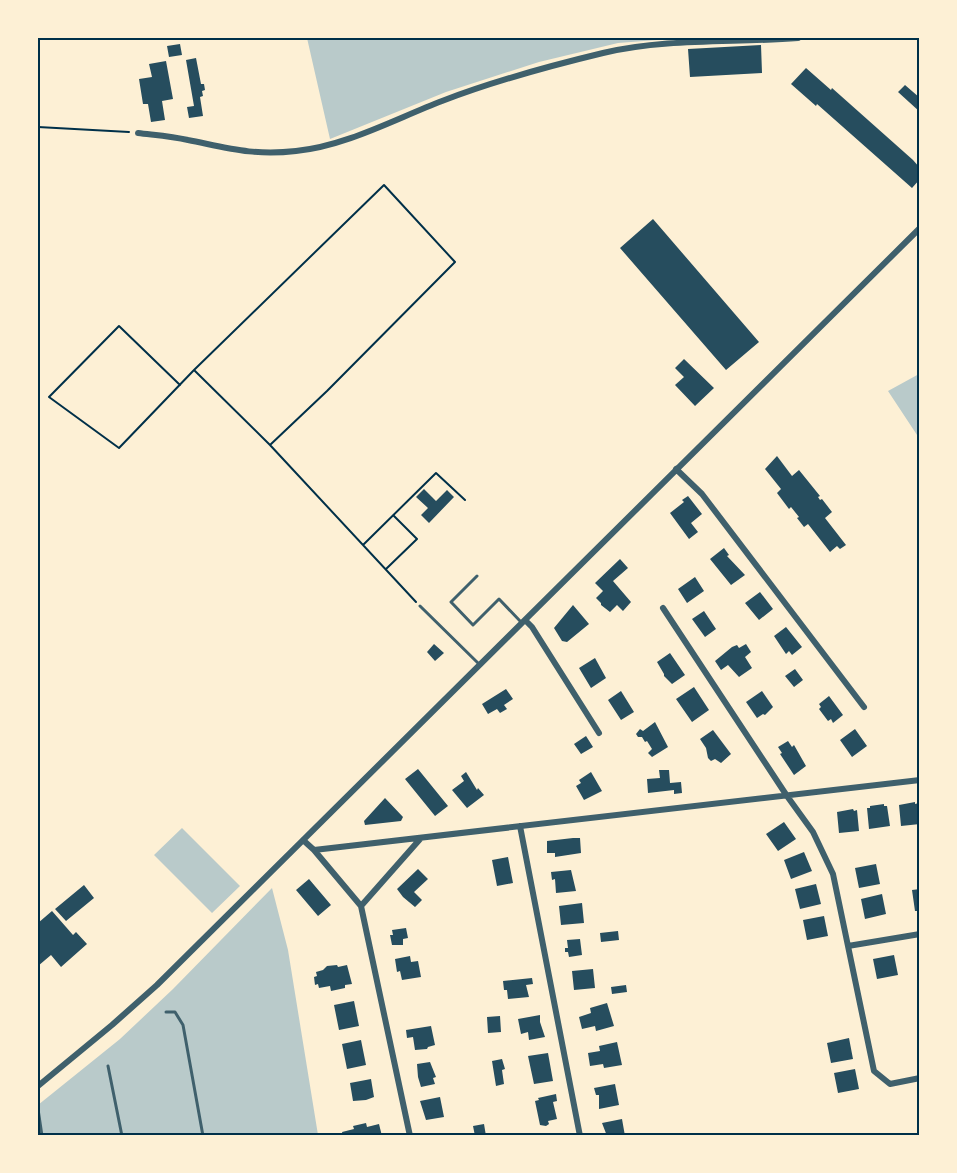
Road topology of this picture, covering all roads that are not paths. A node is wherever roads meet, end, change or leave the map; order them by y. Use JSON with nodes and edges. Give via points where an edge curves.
{"nodes":[{"id":1,"x":798,"y":38,"type":"edge"},
{"id":2,"x":138,"y":133,"type":"road end"},
{"id":3,"x":920,"y":228,"type":"edge"},
{"id":4,"x":676,"y":469,"type":"junction"},
{"id":5,"x":477,"y":576,"type":"dead end"},
{"id":6,"x":420,"y":606,"type":"road end"},
{"id":7,"x":663,"y":608,"type":"dead end"},
{"id":8,"x":523,"y":622,"type":"junction"},
{"id":9,"x":480,"y":665,"type":"junction"},
{"id":10,"x":864,"y":707,"type":"dead end"},
{"id":11,"x":599,"y":733,"type":"dead end"},
{"id":12,"x":920,"y":780,"type":"edge"},
{"id":13,"x":787,"y":796,"type":"junction"},
{"id":14,"x":520,"y":826,"type":"junction"},
{"id":15,"x":421,"y":837,"type":"junction"},
{"id":16,"x":303,"y":840,"type":"junction"},
{"id":17,"x":314,"y":850,"type":"junction"},
{"id":18,"x":360,"y":906,"type":"junction"},
{"id":19,"x":920,"y":934,"type":"edge"},
{"id":20,"x":848,"y":946,"type":"junction"},
{"id":21,"x":166,"y":1012,"type":"dead end"},
{"id":22,"x":108,"y":1066,"type":"dead end"},
{"id":23,"x":920,"y":1078,"type":"edge"},
{"id":24,"x":38,"y":1086,"type":"edge"},
{"id":25,"x":38,"y":1109,"type":"edge"},
{"id":26,"x":42,"y":1136,"type":"edge"},
{"id":27,"x":122,"y":1136,"type":"edge"},
{"id":28,"x":203,"y":1136,"type":"edge"},
{"id":29,"x":410,"y":1136,"type":"edge"},
{"id":30,"x":580,"y":1136,"type":"edge"}],
"edges":[{"from":1,"to":2,"type":"street","via":[[666,44],[606,52],[471,90],[315,149],[249,152]]},
{"from":3,"to":4,"type":"street"},
{"from":4,"to":8,"type":"street"},
{"from":4,"to":10,"type":"street","via":[[702,494]]},
{"from":5,"to":8,"type":"lane","via":[[451,602],[473,625],[499,599]]},
{"from":6,"to":9,"type":"lane"},
{"from":7,"to":13,"type":"street"},
{"from":8,"to":9,"type":"street"},
{"from":8,"to":11,"type":"street","via":[[532,627]]},
{"from":9,"to":16,"type":"street"},
{"from":12,"to":13,"type":"street"},
{"from":13,"to":14,"type":"street"},
{"from":13,"to":20,"type":"street","via":[[813,831],[834,874]]},
{"from":14,"to":15,"type":"street"},
{"from":14,"to":30,"type":"street"},
{"from":15,"to":17,"type":"street"},
{"from":15,"to":18,"type":"street"},
{"from":16,"to":17,"type":"street"},
{"from":16,"to":24,"type":"street","via":[[157,985]]},
{"from":17,"to":18,"type":"street"},
{"from":18,"to":29,"type":"street"},
{"from":19,"to":20,"type":"street"},
{"from":20,"to":23,"type":"street","via":[[874,1071],[890,1084]]},
{"from":21,"to":28,"type":"lane","via":[[175,1012],[183,1025]]},
{"from":22,"to":27,"type":"lane"},
{"from":25,"to":26,"type":"lane"}]}
